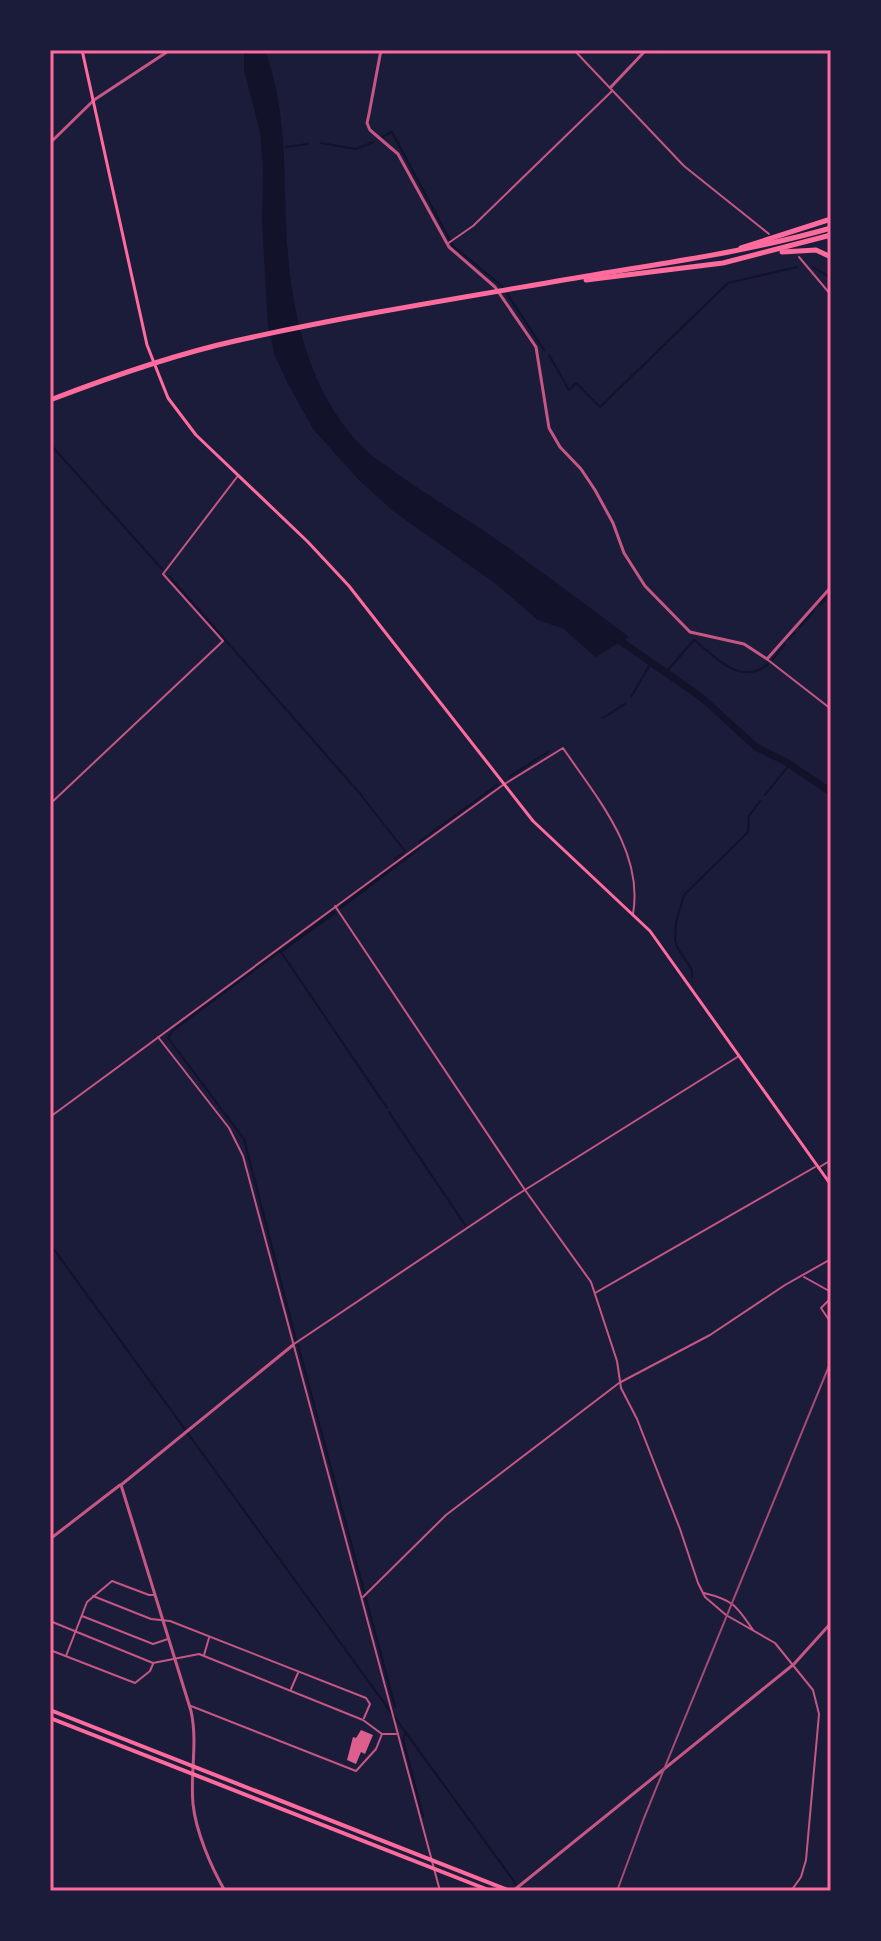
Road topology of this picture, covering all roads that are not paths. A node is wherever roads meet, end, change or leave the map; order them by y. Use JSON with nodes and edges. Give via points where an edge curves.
{"nodes":[{"id":1,"x":82,"y":50,"type":"edge"},
{"id":2,"x":170,"y":50,"type":"edge"},
{"id":3,"x":381,"y":50,"type":"edge"},
{"id":4,"x":574,"y":50,"type":"edge"},
{"id":5,"x":646,"y":50,"type":"edge"},
{"id":6,"x":612,"y":89,"type":"junction"},
{"id":7,"x":94,"y":100,"type":"junction"},
{"id":8,"x":50,"y":143,"type":"edge"},
{"id":9,"x":831,"y":219,"type":"edge"},
{"id":10,"x":831,"y":228,"type":"edge"},
{"id":11,"x":769,"y":234,"type":"dead end"},
{"id":12,"x":831,"y":235,"type":"edge"},
{"id":13,"x":450,"y":243,"type":"junction"},
{"id":14,"x":767,"y":253,"type":"junction"},
{"id":15,"x":799,"y":257,"type":"dead end"},
{"id":16,"x":831,"y":257,"type":"edge"},
{"id":17,"x":697,"y":259,"type":"junction"},
{"id":18,"x":549,"y":284,"type":"junction"},
{"id":19,"x":831,"y":295,"type":"edge"},
{"id":20,"x":50,"y":400,"type":"edge"},
{"id":21,"x":238,"y":476,"type":"junction"},
{"id":22,"x":831,"y":587,"type":"edge"},
{"id":23,"x":767,"y":659,"type":"junction"},
{"id":24,"x":831,"y":709,"type":"edge"},
{"id":25,"x":503,"y":785,"type":"junction"},
{"id":26,"x":50,"y":804,"type":"edge"},
{"id":27,"x":335,"y":906,"type":"junction"},
{"id":28,"x":633,"y":914,"type":"junction"},
{"id":29,"x":158,"y":1037,"type":"junction"},
{"id":30,"x":740,"y":1055,"type":"junction"},
{"id":31,"x":50,"y":1117,"type":"edge"},
{"id":32,"x":831,"y":1160,"type":"edge"},
{"id":33,"x":817,"y":1167,"type":"junction"},
{"id":34,"x":831,"y":1185,"type":"edge"},
{"id":35,"x":525,"y":1190,"type":"junction"},
{"id":36,"x":831,"y":1259,"type":"edge"},
{"id":37,"x":803,"y":1276,"type":"junction"},
{"id":38,"x":831,"y":1292,"type":"edge"},
{"id":39,"x":595,"y":1294,"type":"junction"},
{"id":40,"x":831,"y":1298,"type":"edge"},
{"id":41,"x":831,"y":1323,"type":"edge"},
{"id":42,"x":293,"y":1345,"type":"junction"},
{"id":43,"x":619,"y":1383,"type":"junction"},
{"id":44,"x":121,"y":1485,"type":"junction"},
{"id":45,"x":50,"y":1539,"type":"edge"},
{"id":46,"x":702,"y":1593,"type":"junction"},
{"id":47,"x":155,"y":1595,"type":"junction"},
{"id":48,"x":93,"y":1596,"type":"junction"},
{"id":49,"x":364,"y":1596,"type":"junction"},
{"id":50,"x":81,"y":1615,"type":"junction"},
{"id":51,"x":162,"y":1619,"type":"junction"},
{"id":52,"x":50,"y":1621,"type":"edge"},
{"id":53,"x":831,"y":1623,"type":"edge"},
{"id":54,"x":76,"y":1631,"type":"junction"},
{"id":55,"x":754,"y":1631,"type":"junction"},
{"id":56,"x":210,"y":1637,"type":"junction"},
{"id":57,"x":168,"y":1639,"type":"junction"},
{"id":58,"x":50,"y":1650,"type":"edge"},
{"id":59,"x":66,"y":1656,"type":"junction"},
{"id":60,"x":203,"y":1656,"type":"junction"},
{"id":61,"x":175,"y":1659,"type":"junction"},
{"id":62,"x":153,"y":1663,"type":"junction"},
{"id":63,"x":794,"y":1664,"type":"junction"},
{"id":64,"x":298,"y":1671,"type":"junction"},
{"id":65,"x":291,"y":1691,"type":"junction"},
{"id":66,"x":189,"y":1706,"type":"junction"},
{"id":67,"x":50,"y":1710,"type":"edge"},
{"id":68,"x":50,"y":1718,"type":"edge"},
{"id":69,"x":363,"y":1720,"type":"junction"},
{"id":70,"x":382,"y":1734,"type":"junction"},
{"id":71,"x":398,"y":1734,"type":"junction"},
{"id":72,"x":194,"y":1767,"type":"junction"},
{"id":73,"x":195,"y":1774,"type":"junction"},
{"id":74,"x":431,"y":1860,"type":"junction"},
{"id":75,"x":433,"y":1867,"type":"junction"},
{"id":76,"x":225,"y":1891,"type":"edge"},
{"id":77,"x":440,"y":1891,"type":"edge"},
{"id":78,"x":491,"y":1891,"type":"edge"},
{"id":79,"x":512,"y":1891,"type":"edge"},
{"id":80,"x":791,"y":1891,"type":"edge"}],
"edges":[{"from":1,"to":7,"type":"main road"},
{"from":2,"to":7,"type":"street"},
{"from":3,"to":13,"type":"street","via":[[369,127],[398,154]]},
{"from":4,"to":6,"type":"street"},
{"from":5,"to":6,"type":"street"},
{"from":6,"to":11,"type":"street","via":[[684,166]]},
{"from":6,"to":13,"type":"street"},
{"from":7,"to":8,"type":"street"},
{"from":7,"to":21,"type":"main road","via":[[155,371],[178,415]]},
{"from":9,"to":17,"type":"highway"},
{"from":10,"to":17,"type":"highway"},
{"from":12,"to":14,"type":"highway"},
{"from":13,"to":23,"type":"street","via":[[495,287],[536,347],[549,428],[595,490],[645,586],[690,632],[744,644]]},
{"from":14,"to":16,"type":"highway","via":[[816,250]]},
{"from":14,"to":18,"type":"highway","via":[[697,267]]},
{"from":15,"to":19,"type":"street"},
{"from":17,"to":18,"type":"highway"},
{"from":18,"to":20,"type":"highway","via":[[233,341]]},
{"from":21,"to":25,"type":"main road","via":[[349,586]]},
{"from":21,"to":26,"type":"street","via":[[163,574],[223,641]]},
{"from":22,"to":23,"type":"street"},
{"from":23,"to":24,"type":"street"},
{"from":25,"to":27,"type":"street"},
{"from":25,"to":28,"type":"main road","via":[[555,843]]},
{"from":25,"to":28,"type":"street","via":[[563,748],[628,857]]},
{"from":27,"to":29,"type":"street"},
{"from":27,"to":35,"type":"street"},
{"from":28,"to":30,"type":"main road"},
{"from":29,"to":31,"type":"street"},
{"from":29,"to":42,"type":"street","via":[[239,1145]]},
{"from":30,"to":33,"type":"main road"},
{"from":30,"to":35,"type":"street"},
{"from":32,"to":33,"type":"street"},
{"from":33,"to":34,"type":"main road"},
{"from":33,"to":39,"type":"street"},
{"from":35,"to":39,"type":"street"},
{"from":35,"to":42,"type":"street"},
{"from":36,"to":37,"type":"street"},
{"from":37,"to":38,"type":"street"},
{"from":37,"to":43,"type":"street","via":[[709,1336]]},
{"from":39,"to":43,"type":"street"},
{"from":40,"to":41,"type":"street","via":[[821,1308]]},
{"from":42,"to":44,"type":"street"},
{"from":42,"to":49,"type":"street"},
{"from":43,"to":46,"type":"street"},
{"from":43,"to":49,"type":"street","via":[[446,1515]]},
{"from":44,"to":45,"type":"street"},
{"from":44,"to":47,"type":"street"},
{"from":46,"to":55,"type":"street","via":[[715,1608]]},
{"from":46,"to":55,"type":"street","via":[[729,1599]]},
{"from":47,"to":48,"type":"street","via":[[112,1581]]},
{"from":47,"to":51,"type":"street"},
{"from":48,"to":50,"type":"street"},
{"from":48,"to":51,"type":"street"},
{"from":49,"to":71,"type":"street"},
{"from":50,"to":54,"type":"street"},
{"from":50,"to":57,"type":"street","via":[[153,1644]]},
{"from":51,"to":56,"type":"street"},
{"from":51,"to":57,"type":"street"},
{"from":52,"to":54,"type":"street"},
{"from":53,"to":63,"type":"street"},
{"from":54,"to":59,"type":"street"},
{"from":54,"to":62,"type":"street"},
{"from":55,"to":63,"type":"street","via":[[775,1643]]},
{"from":56,"to":60,"type":"street"},
{"from":56,"to":64,"type":"street"},
{"from":57,"to":61,"type":"street"},
{"from":58,"to":59,"type":"street"},
{"from":59,"to":62,"type":"street","via":[[135,1683]]},
{"from":60,"to":61,"type":"street"},
{"from":60,"to":65,"type":"street"},
{"from":61,"to":62,"type":"street"},
{"from":61,"to":66,"type":"street"},
{"from":63,"to":79,"type":"street"},
{"from":63,"to":80,"type":"street","via":[[813,1690],[819,1714],[806,1860]]},
{"from":64,"to":65,"type":"street"},
{"from":64,"to":69,"type":"street","via":[[366,1698],[370,1704]]},
{"from":65,"to":69,"type":"street"},
{"from":66,"to":70,"type":"street","via":[[356,1771]]},
{"from":66,"to":72,"type":"street"},
{"from":67,"to":72,"type":"highway"},
{"from":68,"to":73,"type":"highway"},
{"from":69,"to":70,"type":"street"},
{"from":70,"to":71,"type":"street"},
{"from":71,"to":74,"type":"street"},
{"from":72,"to":73,"type":"street"},
{"from":72,"to":74,"type":"highway"},
{"from":73,"to":75,"type":"highway"},
{"from":73,"to":76,"type":"street","via":[[195,1817]]},
{"from":74,"to":75,"type":"street"},
{"from":74,"to":79,"type":"highway"},
{"from":75,"to":77,"type":"street"},
{"from":75,"to":78,"type":"highway"}]}
